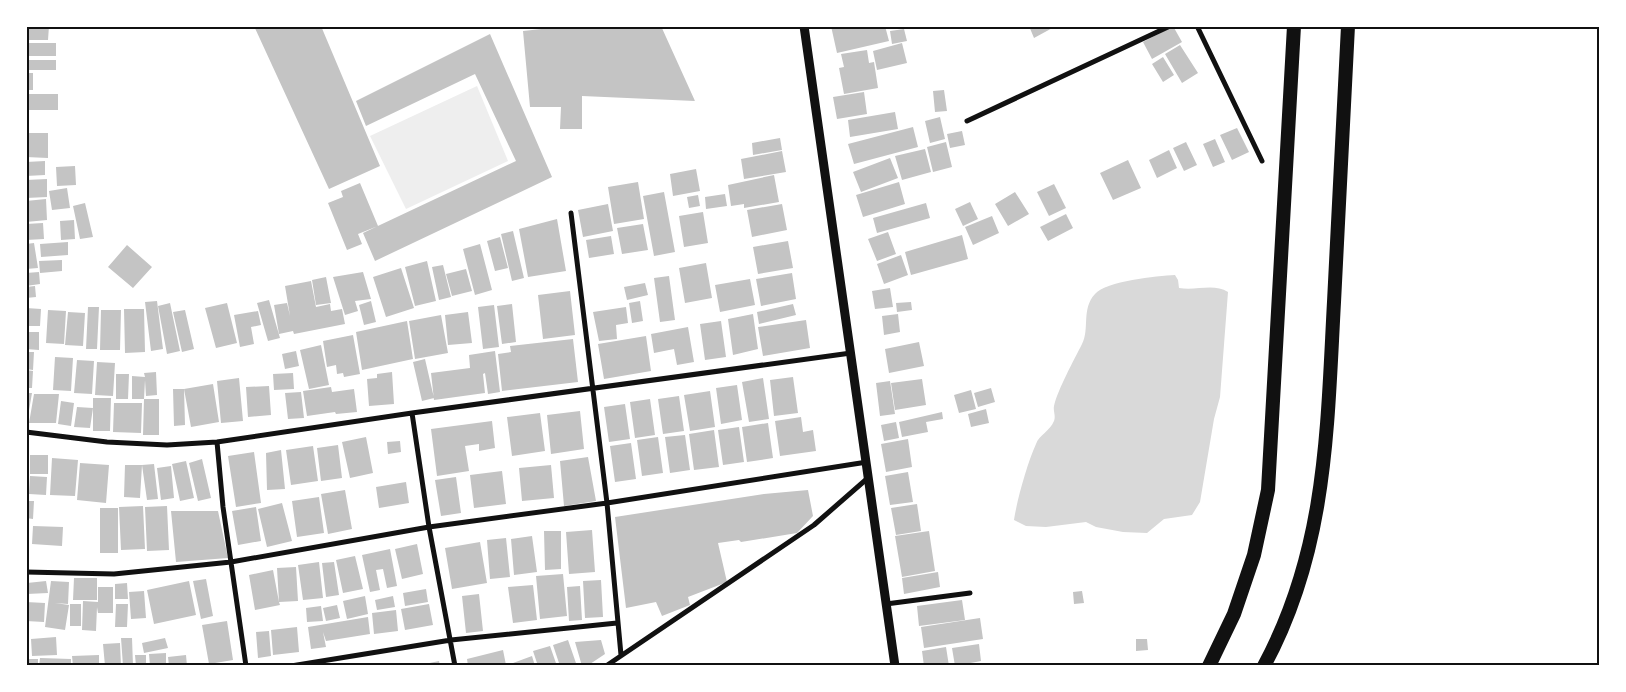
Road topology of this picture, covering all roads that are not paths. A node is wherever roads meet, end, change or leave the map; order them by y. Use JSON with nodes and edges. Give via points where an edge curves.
{"nodes":[{"id":1,"x":804,"y":26,"type":"edge"},
{"id":2,"x":1170,"y":26,"type":"edge"},
{"id":3,"x":1198,"y":26,"type":"edge"},
{"id":4,"x":1294,"y":26,"type":"edge"},
{"id":5,"x":1348,"y":26,"type":"edge"},
{"id":6,"x":967,"y":121,"type":"dead end"},
{"id":7,"x":1262,"y":161,"type":"dead end"},
{"id":8,"x":572,"y":213,"type":"dead end"},
{"id":9,"x":851,"y":353,"type":"junction"},
{"id":10,"x":592,"y":390,"type":"junction"},
{"id":11,"x":412,"y":412,"type":"junction"},
{"id":12,"x":26,"y":432,"type":"edge"},
{"id":13,"x":218,"y":442,"type":"junction"},
{"id":14,"x":867,"y":462,"type":"junction"},
{"id":15,"x":870,"y":477,"type":"junction"},
{"id":16,"x":607,"y":503,"type":"junction"},
{"id":17,"x":429,"y":527,"type":"junction"},
{"id":18,"x":231,"y":562,"type":"junction"},
{"id":19,"x":26,"y":572,"type":"edge"},
{"id":20,"x":970,"y":593,"type":"dead end"},
{"id":21,"x":886,"y":604,"type":"junction"},
{"id":22,"x":618,"y":623,"type":"junction"},
{"id":23,"x":451,"y":640,"type":"junction"},
{"id":24,"x":621,"y":655,"type":"junction"},
{"id":25,"x":246,"y":666,"type":"edge"},
{"id":26,"x":291,"y":666,"type":"edge"},
{"id":27,"x":455,"y":666,"type":"edge"},
{"id":28,"x":606,"y":666,"type":"edge"},
{"id":29,"x":895,"y":666,"type":"edge"},
{"id":30,"x":1209,"y":666,"type":"edge"},
{"id":31,"x":1264,"y":666,"type":"edge"}],
"edges":[{"from":1,"to":9,"type":"street"},
{"from":2,"to":6,"type":"street"},
{"from":3,"to":7,"type":"street"},
{"from":4,"to":30,"type":"highway","via":[[1268,490],[1254,555],[1234,614]]},
{"from":5,"to":31,"type":"highway","via":[[1326,453],[1311,544],[1282,633]]},
{"from":8,"to":10,"type":"street"},
{"from":9,"to":10,"type":"street"},
{"from":9,"to":14,"type":"street"},
{"from":10,"to":11,"type":"street"},
{"from":10,"to":16,"type":"street"},
{"from":11,"to":13,"type":"street"},
{"from":11,"to":17,"type":"street"},
{"from":12,"to":13,"type":"street","via":[[107,442],[167,445]]},
{"from":13,"to":18,"type":"street"},
{"from":14,"to":15,"type":"street"},
{"from":14,"to":16,"type":"street"},
{"from":15,"to":21,"type":"street"},
{"from":15,"to":24,"type":"street","via":[[814,525]]},
{"from":16,"to":17,"type":"street"},
{"from":16,"to":22,"type":"street"},
{"from":17,"to":18,"type":"street"},
{"from":17,"to":23,"type":"street"},
{"from":18,"to":19,"type":"street","via":[[114,574]]},
{"from":18,"to":25,"type":"street"},
{"from":20,"to":21,"type":"street"},
{"from":21,"to":29,"type":"street"},
{"from":22,"to":23,"type":"street"},
{"from":22,"to":24,"type":"street"},
{"from":23,"to":26,"type":"street"},
{"from":23,"to":27,"type":"street"},
{"from":24,"to":28,"type":"street"}]}
